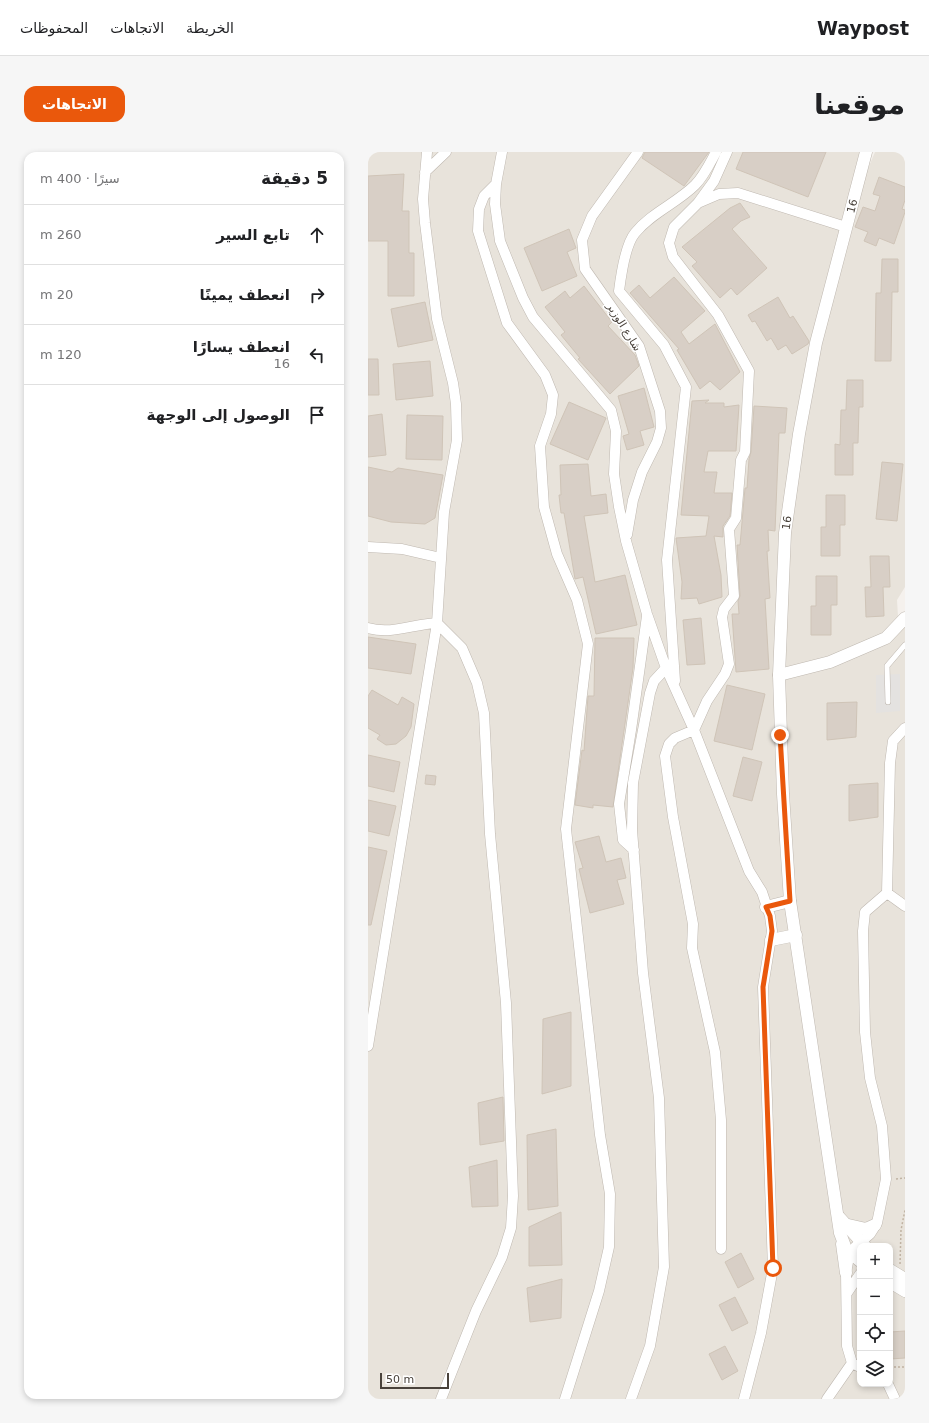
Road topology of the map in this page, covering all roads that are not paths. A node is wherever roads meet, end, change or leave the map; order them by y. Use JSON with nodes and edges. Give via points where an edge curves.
{"nodes":[{"id":1,"x":427,"y":152,"type":"edge"},
{"id":2,"x":446,"y":152,"type":"edge"},
{"id":3,"x":502,"y":152,"type":"edge"},
{"id":4,"x":638,"y":152,"type":"edge"},
{"id":5,"x":716,"y":152,"type":"edge"},
{"id":6,"x":727,"y":152,"type":"edge"},
{"id":7,"x":866,"y":152,"type":"edge"},
{"id":8,"x":426,"y":172,"type":"junction"},
{"id":9,"x":496,"y":184,"type":"junction"},
{"id":10,"x":698,"y":203,"type":"junction"},
{"id":11,"x":846,"y":227,"type":"junction"},
{"id":12,"x":626,"y":541,"type":"junction"},
{"id":13,"x":368,"y":547,"type":"edge"},
{"id":14,"x":441,"y":558,"type":"junction"},
{"id":15,"x":647,"y":614,"type":"junction"},
{"id":16,"x":905,"y":618,"type":"edge"},
{"id":17,"x":437,"y":623,"type":"junction"},
{"id":18,"x":368,"y":628,"type":"edge"},
{"id":19,"x":905,"y":645,"type":"edge"},
{"id":20,"x":666,"y":668,"type":"junction"},
{"id":21,"x":779,"y":675,"type":"junction"},
{"id":22,"x":676,"y":686,"type":"junction"},
{"id":23,"x":888,"y":702,"type":"dead end"},
{"id":24,"x":905,"y":728,"type":"edge"},
{"id":25,"x":694,"y":730,"type":"junction"},
{"id":26,"x":634,"y":850,"type":"junction"},
{"id":27,"x":887,"y":893,"type":"junction"},
{"id":28,"x":790,"y":901,"type":"junction"},
{"id":29,"x":905,"y":906,"type":"edge"},
{"id":30,"x":766,"y":907,"type":"junction"},
{"id":31,"x":796,"y":935,"type":"junction"},
{"id":32,"x":771,"y":940,"type":"junction"},
{"id":33,"x":368,"y":1046,"type":"edge"},
{"id":34,"x":842,"y":1220,"type":"junction"},
{"id":35,"x":875,"y":1225,"type":"junction"},
{"id":36,"x":842,"y":1241,"type":"junction"},
{"id":37,"x":861,"y":1243,"type":"edge"},
{"id":38,"x":863,"y":1243,"type":"edge"},
{"id":39,"x":721,"y":1249,"type":"dead end"},
{"id":40,"x":855,"y":1257,"type":"edge"},
{"id":41,"x":895,"y":1267,"type":"edge"},
{"id":42,"x":846,"y":1273,"type":"junction"},
{"id":43,"x":857,"y":1278,"type":"edge"},
{"id":44,"x":905,"y":1279,"type":"edge"},
{"id":45,"x":893,"y":1284,"type":"edge"},
{"id":46,"x":905,"y":1291,"type":"edge"},
{"id":47,"x":847,"y":1293,"type":"junction"},
{"id":48,"x":856,"y":1365,"type":"edge"},
{"id":49,"x":889,"y":1387,"type":"edge"},
{"id":50,"x":440,"y":1399,"type":"edge"},
{"id":51,"x":565,"y":1399,"type":"edge"},
{"id":52,"x":631,"y":1399,"type":"edge"},
{"id":53,"x":744,"y":1399,"type":"edge"},
{"id":54,"x":827,"y":1399,"type":"edge"},
{"id":55,"x":895,"y":1399,"type":"edge"}],
"edges":[{"from":1,"to":8,"type":"street"},
{"from":2,"to":8,"type":"street"},
{"from":3,"to":9,"type":"street"},
{"from":4,"to":12,"type":"street","name":"شارع الوزير","via":[[592,216],[582,240],[585,269],[639,346],[660,411],[661,428],[658,442],[642,472],[633,500]]},
{"from":5,"to":22,"type":"street","via":[[702,177],[693,186],[634,233],[619,291],[664,344],[686,387],[667,560]]},
{"from":6,"to":10,"type":"street","via":[[714,181]]},
{"from":7,"to":11,"type":"street","name":"16"},
{"from":8,"to":14,"type":"street","via":[[423,199],[433,296],[441,340],[453,383],[457,422],[455,458],[444,512]]},
{"from":9,"to":12,"type":"street","via":[[500,241],[523,298],[533,317],[611,410],[616,432],[614,474]]},
{"from":9,"to":51,"type":"street","via":[[484,196],[479,209],[478,231],[508,323],[545,375],[553,395],[551,414],[540,446],[544,507],[557,554],[577,600],[588,644],[566,829],[600,1134],[610,1194],[610,1217],[608,1247],[600,1291]]},
{"from":10,"to":11,"type":"street","via":[[719,194],[738,193]]},
{"from":10,"to":25,"type":"street","via":[[674,227],[669,243],[673,257],[718,315],[749,371],[750,384],[745,452],[741,460],[736,518],[729,529],[734,596],[724,609],[722,617],[729,664],[707,701]]},
{"from":11,"to":21,"type":"street","name":"16","via":[[816,343],[799,434],[785,533]]},
{"from":12,"to":15,"type":"street"},
{"from":13,"to":14,"type":"street","via":[[402,549]]},
{"from":14,"to":17,"type":"street"},
{"from":15,"to":20,"type":"street"},
{"from":15,"to":26,"type":"street","via":[[632,730],[619,804],[623,840]]},
{"from":16,"to":21,"type":"street","via":[[886,638],[830,662]]},
{"from":17,"to":18,"type":"street","via":[[396,630]]},
{"from":17,"to":33,"type":"street"},
{"from":17,"to":50,"type":"street","via":[[462,648],[477,683],[484,713],[490,834],[506,1003],[513,1196],[511,1228],[502,1257],[476,1311]]},
{"from":19,"to":23,"type":"lane","via":[[887,666]]},
{"from":20,"to":22,"type":"street"},
{"from":20,"to":26,"type":"street","via":[[654,681],[650,693],[633,783]]},
{"from":21,"to":28,"type":"street","name":"16"},
{"from":22,"to":25,"type":"street"},
{"from":24,"to":27,"type":"street","via":[[893,741],[890,763]]},
{"from":25,"to":30,"type":"street","via":[[749,871],[762,892]]},
{"from":25,"to":39,"type":"street","via":[[675,738],[669,744],[665,756],[673,817],[693,924],[692,948],[715,1052],[721,1120]]},
{"from":26,"to":52,"type":"street","via":[[643,973],[659,1098],[664,1267],[650,1346]]},
{"from":27,"to":29,"type":"street"},
{"from":27,"to":35,"type":"street","via":[[865,912],[863,931],[865,1032],[870,1078],[882,1126],[886,1169]]},
{"from":28,"to":30,"type":"street"},
{"from":28,"to":31,"type":"street","name":"16"},
{"from":30,"to":32,"type":"street","via":[[770,916]]},
{"from":31,"to":32,"type":"street"},
{"from":31,"to":34,"type":"street","name":"16"},
{"from":32,"to":53,"type":"street","via":[[763,987],[773,1268],[761,1333]]},
{"from":34,"to":35,"type":"street","via":[[866,1229]]},
{"from":34,"to":36,"type":"street","name":"16"},
{"from":34,"to":37,"type":"street"},
{"from":35,"to":38,"type":"street"},
{"from":36,"to":40,"type":"street"},
{"from":36,"to":42,"type":"street","name":"16"},
{"from":40,"to":42,"type":"street"},
{"from":41,"to":44,"type":"street"},
{"from":42,"to":47,"type":"street"},
{"from":43,"to":47,"type":"street"},
{"from":45,"to":46,"type":"street"},
{"from":47,"to":48,"type":"street","via":[[847,1346]]},
{"from":48,"to":54,"type":"street"},
{"from":49,"to":55,"type":"street"}]}
